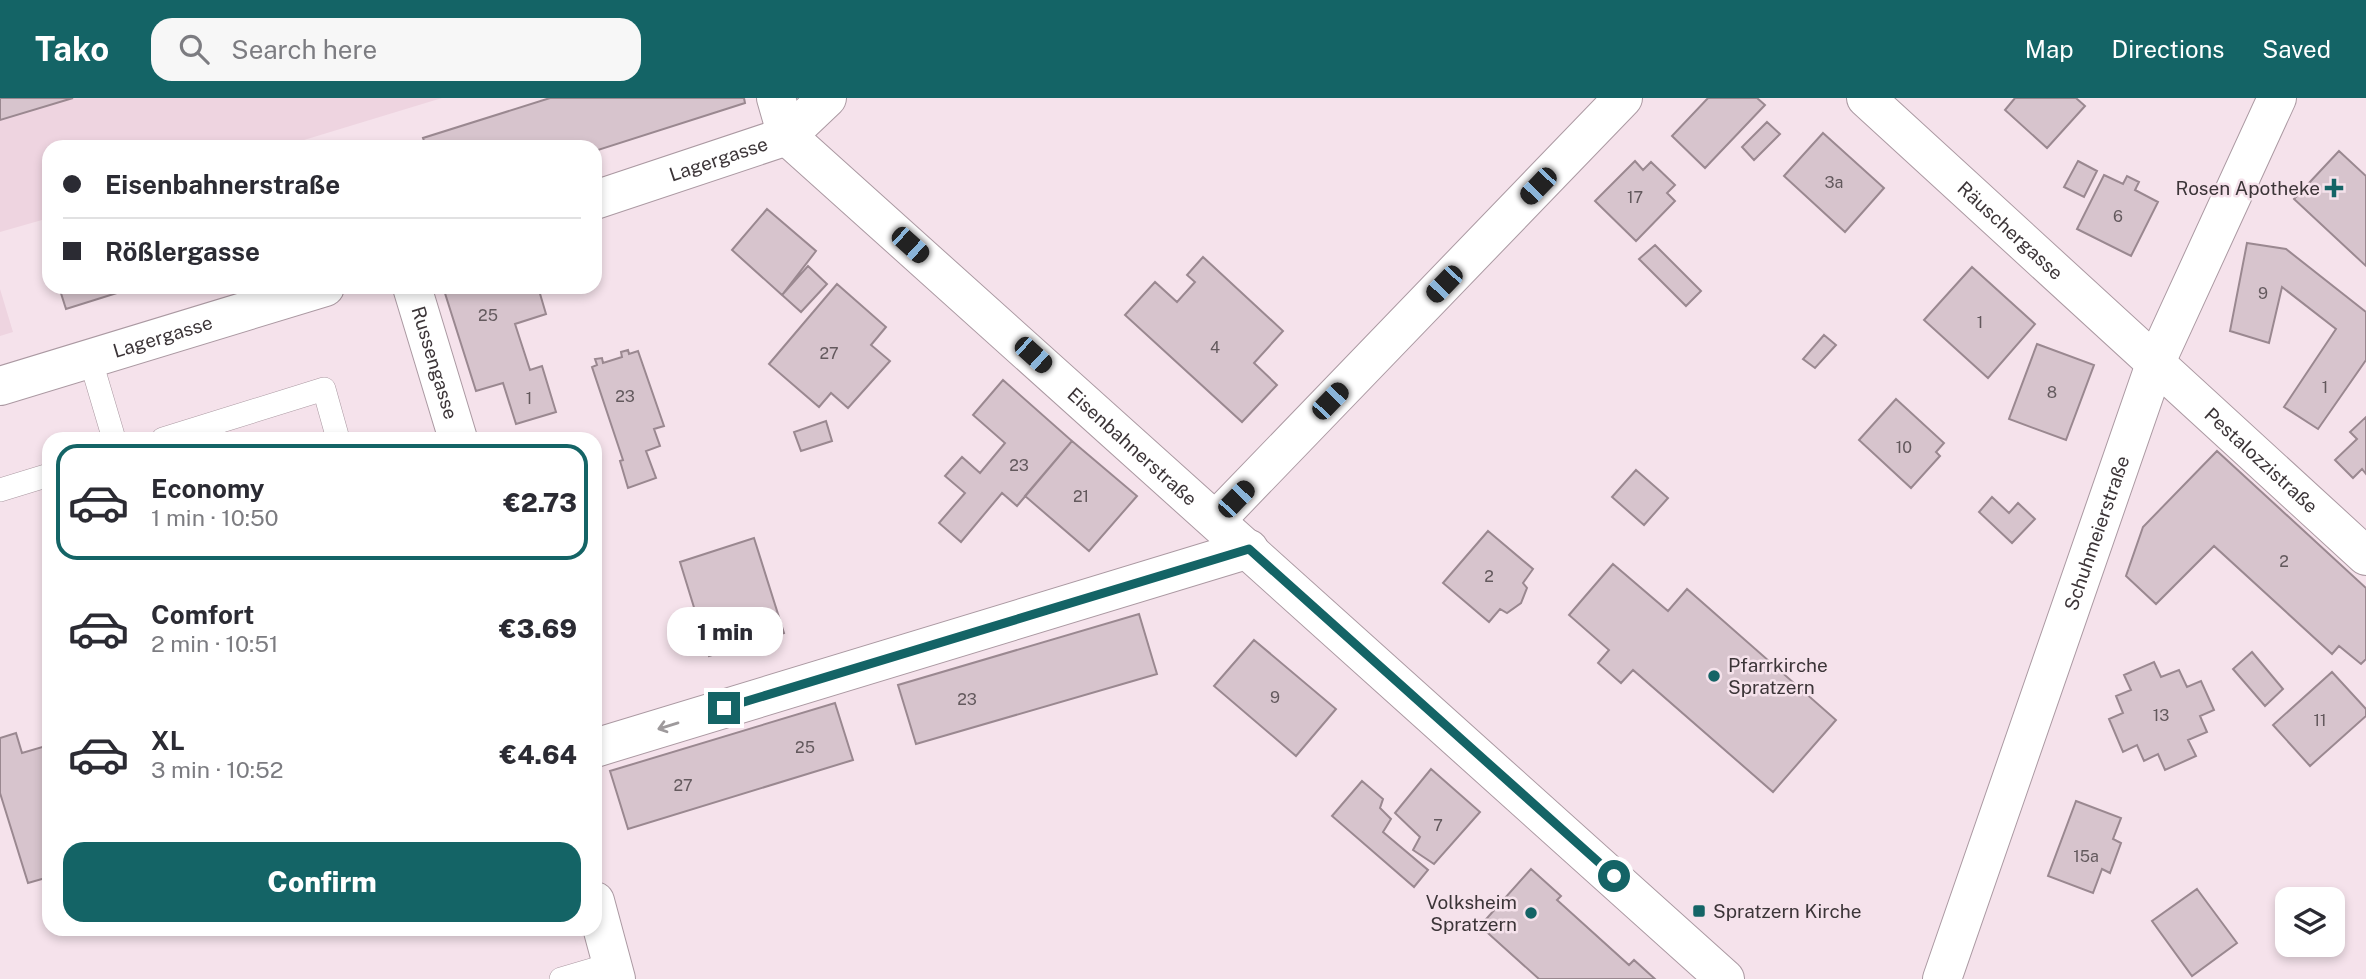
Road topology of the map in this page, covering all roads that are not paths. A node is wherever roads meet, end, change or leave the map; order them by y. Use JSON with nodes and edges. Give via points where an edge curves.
{"nodes":[{"id":1,"x":776,"y":98,"type":"edge"},
{"id":2,"x":827,"y":98,"type":"edge"},
{"id":3,"x":1623,"y":98,"type":"edge"},
{"id":4,"x":1866,"y":98,"type":"edge"},
{"id":5,"x":2277,"y":98,"type":"edge"},
{"id":6,"x":787,"y":136,"type":"junction"},
{"id":7,"x":602,"y":198,"type":"edge"},
{"id":8,"x":302,"y":294,"type":"edge"},
{"id":9,"x":414,"y":294,"type":"edge"},
{"id":10,"x":90,"y":358,"type":"junction"},
{"id":11,"x":2155,"y":364,"type":"junction"},
{"id":12,"x":0,"y":386,"type":"edge"},
{"id":13,"x":112,"y":432,"type":"edge"},
{"id":14,"x":186,"y":432,"type":"edge"},
{"id":15,"x":336,"y":432,"type":"edge"},
{"id":16,"x":456,"y":432,"type":"edge"},
{"id":17,"x":42,"y":477,"type":"edge"},
{"id":18,"x":0,"y":490,"type":"edge"},
{"id":19,"x":1217,"y":519,"type":"junction"},
{"id":20,"x":1249,"y":549,"type":"junction"},
{"id":21,"x":2366,"y":556,"type":"edge"},
{"id":22,"x":602,"y":746,"type":"edge"},
{"id":23,"x":602,"y":927,"type":"edge"},
{"id":24,"x":614,"y":972,"type":"edge"},
{"id":25,"x":561,"y":979,"type":"edge"},
{"id":26,"x":1725,"y":979,"type":"edge"},
{"id":27,"x":1942,"y":979,"type":"edge"}],
"edges":[{"from":1,"to":6,"type":"street"},
{"from":2,"to":6,"type":"street","name":"Lagergasse"},
{"from":3,"to":19,"type":"street"},
{"from":4,"to":11,"type":"street","name":"Räuschergasse"},
{"from":5,"to":11,"type":"street","name":"Schuhmeierstraße"},
{"from":6,"to":7,"type":"street","name":"Lagergasse"},
{"from":6,"to":19,"type":"street","name":"Eisenbahnerstraße"},
{"from":8,"to":10,"type":"street","name":"Lagergasse"},
{"from":9,"to":16,"type":"street","name":"Russengasse"},
{"from":10,"to":12,"type":"street","name":"Lagergasse"},
{"from":10,"to":13,"type":"lane"},
{"from":11,"to":21,"type":"street","name":"Pestalozzistraße"},
{"from":11,"to":27,"type":"street","name":"Schuhmeierstraße"},
{"from":14,"to":15,"type":"lane","via":[[324,389]]},
{"from":17,"to":18,"type":"lane"},
{"from":19,"to":20,"type":"street","name":"Eisenbahnerstraße"},
{"from":20,"to":22,"type":"street","one_way":true},
{"from":20,"to":26,"type":"street","name":"Eisenbahnerstraße"},
{"from":23,"to":24,"type":"street"},
{"from":24,"to":25,"type":"lane"}]}
